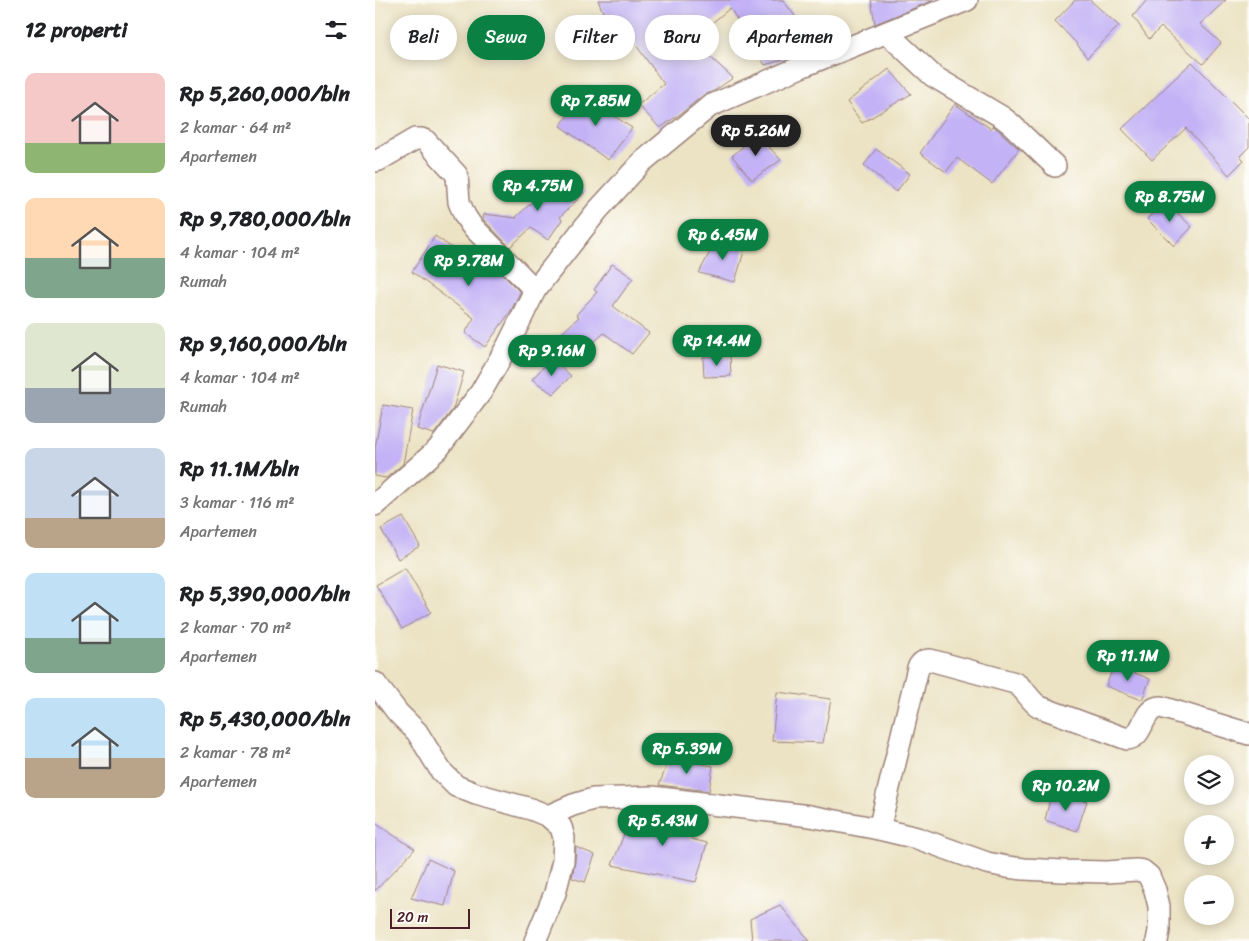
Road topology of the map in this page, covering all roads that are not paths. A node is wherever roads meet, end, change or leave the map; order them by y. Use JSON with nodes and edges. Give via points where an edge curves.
{"nodes":[{"id":1,"x":967,"y":0,"type":"edge"},
{"id":2,"x":887,"y":33,"type":"junction"},
{"id":3,"x":375,"y":161,"type":"edge"},
{"id":4,"x":1055,"y":166,"type":"dead end"},
{"id":5,"x":535,"y":290,"type":"junction"},
{"id":6,"x":375,"y":506,"type":"edge"},
{"id":7,"x":375,"y":683,"type":"edge"},
{"id":8,"x":1249,"y":734,"type":"edge"},
{"id":9,"x":548,"y":816,"type":"junction"},
{"id":10,"x":879,"y":829,"type":"junction"},
{"id":11,"x":535,"y":941,"type":"edge"},
{"id":12,"x":1157,"y":941,"type":"edge"}],
"edges":[{"from":1,"to":2,"type":"street"},
{"from":2,"to":4,"type":"street","via":[[933,76],[1011,124]]},
{"from":2,"to":5,"type":"street","via":[[710,106],[642,162],[597,211]]},
{"from":3,"to":5,"type":"street","via":[[415,139],[426,141],[457,175],[459,202],[471,225]]},
{"from":5,"to":6,"type":"street","via":[[481,392],[438,449]]},
{"from":7,"to":9,"type":"street","via":[[417,732],[441,772],[456,786]]},
{"from":8,"to":10,"type":"street","via":[[1157,707],[1150,711],[1137,734],[1127,739],[1040,707],[1015,683],[925,660],[918,668]]},
{"from":9,"to":10,"type":"street","via":[[593,799],[652,797],[810,816]]},
{"from":9,"to":11,"type":"street","via":[[561,827],[563,861],[555,893]]},
{"from":10,"to":12,"type":"street","via":[[1007,867],[1143,871],[1149,876],[1159,906]]}]}
